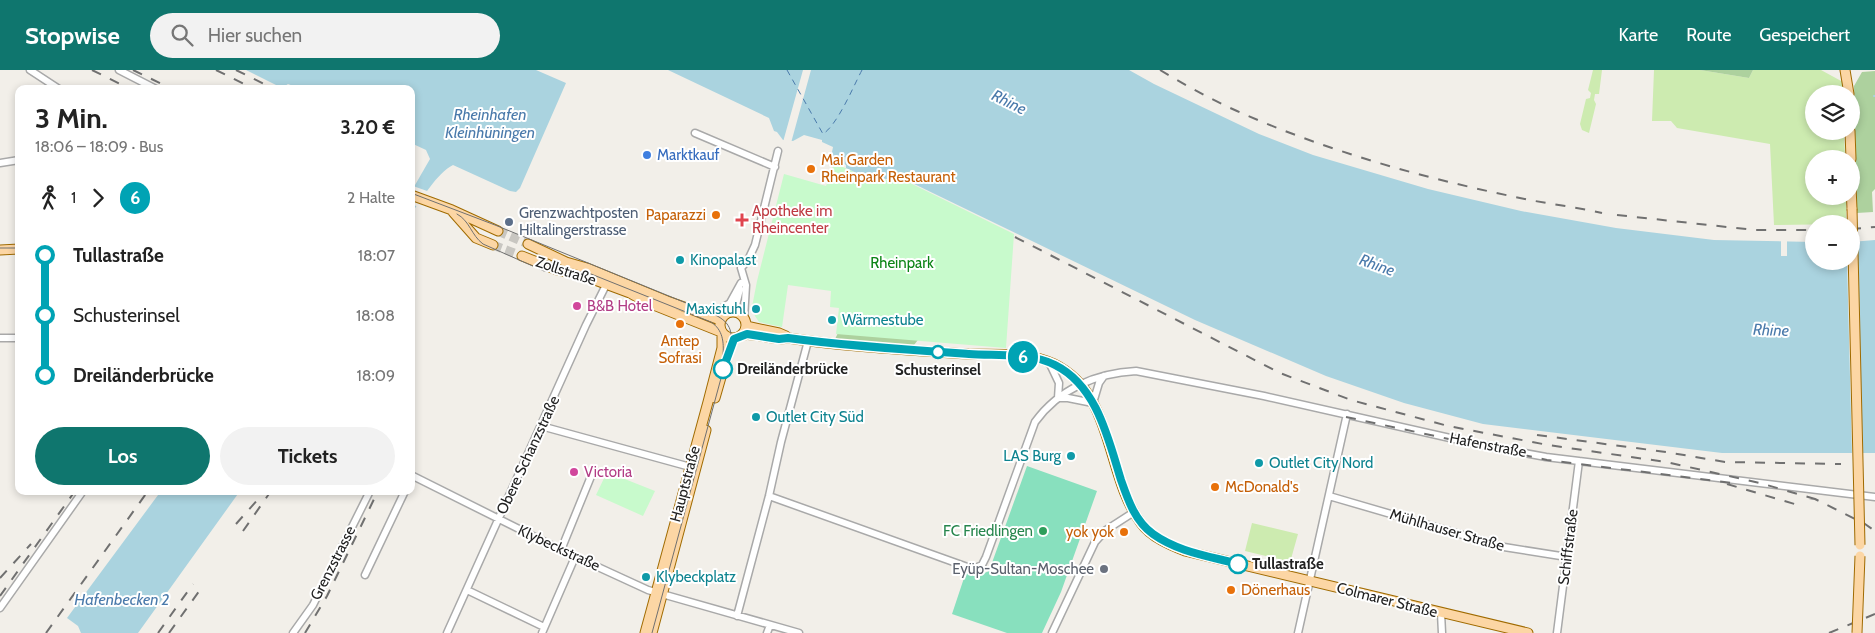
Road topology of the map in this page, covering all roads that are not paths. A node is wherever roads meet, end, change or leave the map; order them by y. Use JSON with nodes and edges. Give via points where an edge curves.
{"nodes":[{"id":1,"x":30,"y":70,"type":"edge"},
{"id":2,"x":119,"y":70,"type":"edge"},
{"id":3,"x":1845,"y":70,"type":"edge"},
{"id":4,"x":1851,"y":70,"type":"edge"},
{"id":5,"x":53,"y":85,"type":"edge"},
{"id":6,"x":148,"y":85,"type":"edge"},
{"id":7,"x":1848,"y":85,"type":"edge"},
{"id":8,"x":1850,"y":85,"type":"edge"},
{"id":9,"x":695,"y":133,"type":"dead end"},
{"id":10,"x":778,"y":151,"type":"dead end"},
{"id":11,"x":15,"y":161,"type":"edge"},
{"id":12,"x":0,"y":163,"type":"edge"},
{"id":13,"x":775,"y":167,"type":"junction"},
{"id":14,"x":415,"y":196,"type":"edge"},
{"id":15,"x":1852,"y":205,"type":"edge"},
{"id":16,"x":452,"y":210,"type":"junction"},
{"id":17,"x":498,"y":231,"type":"tunnel mouth"},
{"id":18,"x":528,"y":244,"type":"tunnel mouth"},
{"id":19,"x":493,"y":245,"type":"tunnel mouth"},
{"id":20,"x":0,"y":250,"type":"edge"},
{"id":21,"x":15,"y":250,"type":"edge"},
{"id":22,"x":522,"y":256,"type":"tunnel mouth"},
{"id":23,"x":742,"y":270,"type":"junction"},
{"id":24,"x":608,"y":281,"type":"junction"},
{"id":25,"x":741,"y":283,"type":"junction"},
{"id":26,"x":693,"y":311,"type":"junction"},
{"id":27,"x":732,"y":312,"type":"junction"},
{"id":28,"x":720,"y":320,"type":"junction"},
{"id":29,"x":742,"y":329,"type":"junction"},
{"id":30,"x":722,"y":333,"type":"junction"},
{"id":31,"x":0,"y":338,"type":"edge"},
{"id":32,"x":15,"y":338,"type":"edge"},
{"id":33,"x":808,"y":341,"type":"junction"},
{"id":34,"x":1050,"y":362,"type":"junction"},
{"id":35,"x":1105,"y":375,"type":"junction"},
{"id":36,"x":1080,"y":385,"type":"junction"},
{"id":37,"x":1058,"y":398,"type":"junction"},
{"id":38,"x":1093,"y":403,"type":"junction"},
{"id":39,"x":1347,"y":414,"type":"junction"},
{"id":40,"x":540,"y":426,"type":"junction"},
{"id":41,"x":1579,"y":461,"type":"junction"},
{"id":42,"x":693,"y":468,"type":"junction"},
{"id":43,"x":594,"y":469,"type":"dead end"},
{"id":44,"x":415,"y":478,"type":"edge"},
{"id":45,"x":80,"y":495,"type":"edge"},
{"id":46,"x":368,"y":495,"type":"edge"},
{"id":47,"x":403,"y":495,"type":"edge"},
{"id":48,"x":769,"y":496,"type":"junction"},
{"id":49,"x":1329,"y":496,"type":"junction"},
{"id":50,"x":1875,"y":497,"type":"edge"},
{"id":51,"x":1134,"y":512,"type":"junction"},
{"id":52,"x":498,"y":519,"type":"junction"},
{"id":53,"x":561,"y":550,"type":"junction"},
{"id":54,"x":575,"y":556,"type":"junction"},
{"id":55,"x":1567,"y":557,"type":"junction"},
{"id":56,"x":365,"y":575,"type":"dead end"},
{"id":57,"x":1310,"y":581,"type":"junction"},
{"id":58,"x":467,"y":590,"type":"junction"},
{"id":59,"x":659,"y":593,"type":"junction"},
{"id":60,"x":0,"y":608,"type":"edge"},
{"id":61,"x":1441,"y":614,"type":"junction"},
{"id":62,"x":737,"y":616,"type":"junction"},
{"id":63,"x":770,"y":625,"type":"junction"},
{"id":64,"x":543,"y":630,"type":"edge"},
{"id":65,"x":293,"y":633,"type":"edge"},
{"id":66,"x":447,"y":633,"type":"edge"},
{"id":67,"x":645,"y":633,"type":"edge"},
{"id":68,"x":652,"y":633,"type":"edge"},
{"id":69,"x":767,"y":633,"type":"edge"},
{"id":70,"x":799,"y":633,"type":"edge"},
{"id":71,"x":1052,"y":633,"type":"edge"},
{"id":72,"x":1298,"y":633,"type":"edge"},
{"id":73,"x":1442,"y":633,"type":"edge"},
{"id":74,"x":1528,"y":633,"type":"edge"},
{"id":75,"x":1557,"y":633,"type":"edge"},
{"id":76,"x":1857,"y":633,"type":"edge"}],
"edges":[{"from":1,"to":5,"type":"street"},
{"from":2,"to":6,"type":"street"},
{"from":3,"to":7,"type":"main road"},
{"from":4,"to":8,"type":"main road"},
{"from":9,"to":13,"type":"street"},
{"from":10,"to":13,"type":"street"},
{"from":11,"to":12,"type":"street"},
{"from":13,"to":23,"type":"street","via":[[755,245]]},
{"from":14,"to":16,"type":"main road"},
{"from":15,"to":76,"type":"main road","bridge":true,"via":[[1860,545]]},
{"from":16,"to":17,"type":"main road"},
{"from":16,"to":19,"type":"main road","via":[[476,238]]},
{"from":18,"to":24,"type":"main road","name":"Zollstraße","via":[[587,268]]},
{"from":20,"to":21,"type":"main road"},
{"from":22,"to":24,"type":"main road","name":"Zollstraße","via":[[558,270]]},
{"from":23,"to":25,"type":"street"},
{"from":23,"to":29,"type":"street","name":"Hauptstraße","via":[[746,285]]},
{"from":24,"to":26,"type":"main road","name":"Zollstraße"},
{"from":24,"to":30,"type":"main road","name":"Zollstraße"},
{"from":24,"to":40,"type":"street","name":"Obere Schanzstraße"},
{"from":25,"to":26,"type":"street","via":[[723,309],[714,313]]},
{"from":25,"to":27,"type":"street"},
{"from":26,"to":28,"type":"main road","name":"Zollstraße"},
{"from":27,"to":28,"type":"main road"},
{"from":27,"to":29,"type":"main road","via":[[739,314]]},
{"from":28,"to":30,"type":"main road","name":"Hauptstraße"},
{"from":29,"to":30,"type":"main road","via":[[729,338]]},
{"from":29,"to":33,"type":"main road","name":"Colmarer Straße","via":[[779,339]]},
{"from":29,"to":42,"type":"main road","name":"Hauptstraße","via":[[727,356]]},
{"from":30,"to":42,"type":"main road","name":"Hauptstraße","via":[[722,348]]},
{"from":31,"to":32,"type":"street"},
{"from":33,"to":34,"type":"main road","name":"Colmarer Straße","via":[[1025,357]]},
{"from":33,"to":48,"type":"street"},
{"from":34,"to":36,"type":"main road","name":"Colmarer Straße","via":[[1066,371]]},
{"from":34,"to":37,"type":"street","via":[[1059,383]]},
{"from":35,"to":36,"type":"street","name":"Hafenstraße"},
{"from":35,"to":38,"type":"street"},
{"from":35,"to":39,"type":"street","name":"Hafenstraße","via":[[1136,371],[1150,373]]},
{"from":36,"to":37,"type":"street"},
{"from":36,"to":38,"type":"main road","name":"Colmarer Straße"},
{"from":37,"to":38,"type":"street"},
{"from":37,"to":48,"type":"street","via":[[1035,422],[986,558],[982,565],[973,569]]},
{"from":38,"to":51,"type":"main road","name":"Colmarer Straße"},
{"from":39,"to":41,"type":"street","name":"Hafenstraße","via":[[1481,445]]},
{"from":39,"to":49,"type":"street"},
{"from":40,"to":42,"type":"street"},
{"from":40,"to":52,"type":"street","name":"Obere Schanzstraße"},
{"from":41,"to":50,"type":"street","name":"Hafenstraße"},
{"from":41,"to":55,"type":"street","name":"Schiffstraße"},
{"from":42,"to":59,"type":"main road","name":"Hauptstraße"},
{"from":43,"to":53,"type":"street"},
{"from":44,"to":52,"type":"street","name":"Klybeckstraße"},
{"from":45,"to":60,"type":"street"},
{"from":46,"to":65,"type":"street","name":"Grenzstrasse","via":[[313,605]]},
{"from":47,"to":56,"type":"street"},
{"from":48,"to":62,"type":"street"},
{"from":49,"to":55,"type":"street","name":"Mühlhauser Straße","via":[[1504,547]]},
{"from":49,"to":57,"type":"street"},
{"from":51,"to":57,"type":"main road","name":"Colmarer Straße","via":[[1153,534],[1186,551]]},
{"from":51,"to":71,"type":"street","via":[[1106,530],[1095,542]]},
{"from":52,"to":53,"type":"street","name":"Klybeckstraße"},
{"from":52,"to":58,"type":"street","name":"Obere Schanzstraße"},
{"from":53,"to":54,"type":"street","name":"Klybeckstraße"},
{"from":54,"to":59,"type":"street","name":"Klybeckstraße"},
{"from":54,"to":64,"type":"street"},
{"from":55,"to":75,"type":"street","name":"Schiffstraße"},
{"from":57,"to":61,"type":"main road","name":"Colmarer Straße"},
{"from":57,"to":72,"type":"street"},
{"from":58,"to":64,"type":"street"},
{"from":58,"to":66,"type":"street","name":"Obere Schanzstraße"},
{"from":59,"to":62,"type":"street","name":"Klybeckstraße"},
{"from":59,"to":67,"type":"main road","name":"Hauptstraße"},
{"from":59,"to":68,"type":"main road","name":"Hauptstraße"},
{"from":61,"to":73,"type":"street"},
{"from":61,"to":74,"type":"main road","name":"Colmarer Straße"},
{"from":62,"to":63,"type":"street","name":"Klybeckstraße"},
{"from":63,"to":69,"type":"street"},
{"from":63,"to":70,"type":"street","name":"Klybeckstraße"}]}
